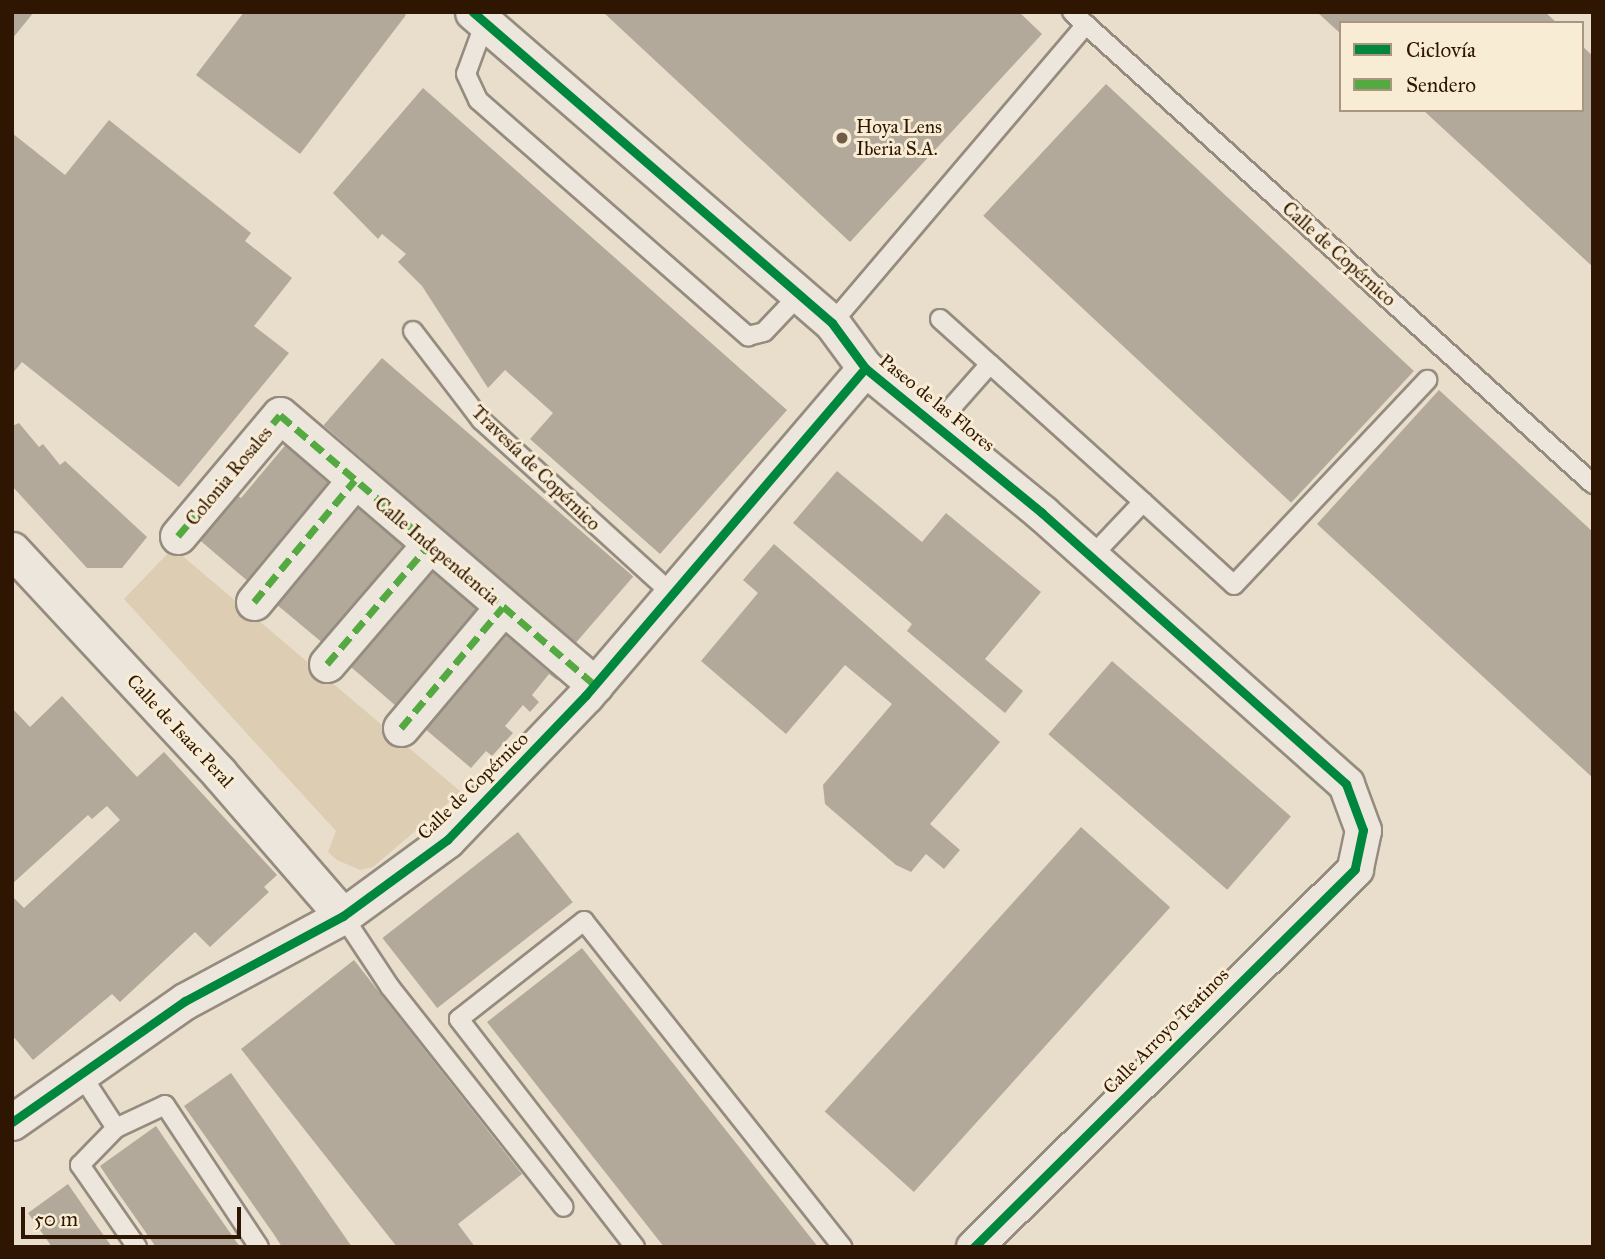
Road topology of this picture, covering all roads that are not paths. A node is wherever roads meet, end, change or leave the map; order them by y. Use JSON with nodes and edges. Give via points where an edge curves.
{"nodes":[{"id":1,"x":1072,"y":12,"type":"edge"},
{"id":2,"x":478,"y":19,"type":"edge"},
{"id":3,"x":1086,"y":25,"type":"junction"},
{"id":4,"x":799,"y":295,"type":"junction"},
{"id":5,"x":940,"y":320,"type":"dead end"},
{"id":6,"x":832,"y":323,"type":"junction"},
{"id":7,"x":413,"y":331,"type":"dead end"},
{"id":8,"x":990,"y":364,"type":"junction"},
{"id":9,"x":865,"y":368,"type":"junction"},
{"id":10,"x":1427,"y":380,"type":"dead end"},
{"id":11,"x":280,"y":415,"type":"joint"},
{"id":12,"x":937,"y":424,"type":"junction"},
{"id":13,"x":355,"y":480,"type":"junction"},
{"id":14,"x":1593,"y":484,"type":"edge"},
{"id":15,"x":1143,"y":502,"type":"junction"},
{"id":16,"x":178,"y":536,"type":"dead end"},
{"id":17,"x":430,"y":544,"type":"junction"},
{"id":18,"x":12,"y":550,"type":"edge"},
{"id":19,"x":1091,"y":557,"type":"junction"},
{"id":20,"x":672,"y":594,"type":"junction"},
{"id":21,"x":254,"y":602,"type":"dead end"},
{"id":22,"x":503,"y":607,"type":"junction"},
{"id":23,"x":327,"y":664,"type":"dead end"},
{"id":24,"x":595,"y":685,"type":"junction"},
{"id":25,"x":401,"y":728,"type":"dead end"},
{"id":26,"x":1363,"y":830,"type":"joint"},
{"id":27,"x":343,"y":916,"type":"junction"},
{"id":28,"x":80,"y":1073,"type":"junction"},
{"id":29,"x":12,"y":1122,"type":"edge"},
{"id":30,"x":116,"y":1128,"type":"junction"},
{"id":31,"x":564,"y":1207,"type":"dead end"},
{"id":32,"x":137,"y":1247,"type":"edge"},
{"id":33,"x":258,"y":1247,"type":"edge"},
{"id":34,"x":635,"y":1247,"type":"edge"},
{"id":35,"x":842,"y":1247,"type":"edge"},
{"id":36,"x":974,"y":1247,"type":"edge"}],
"edges":[{"from":1,"to":3,"type":"lane","name":"Calle de Copérnico"},
{"from":2,"to":4,"type":"street","name":"Paseo de las Flores"},
{"from":2,"to":4,"type":"lane","via":[[466,74],[478,100],[748,336],[764,332]]},
{"from":3,"to":6,"type":"lane"},
{"from":3,"to":14,"type":"lane","name":"Calle de Copérnico"},
{"from":4,"to":6,"type":"street","name":"Paseo de las Flores"},
{"from":5,"to":8,"type":"lane"},
{"from":6,"to":9,"type":"street","name":"Paseo de las Flores"},
{"from":7,"to":20,"type":"lane","name":"Travesía de Copérnico","via":[[481,420]]},
{"from":8,"to":12,"type":"lane"},
{"from":8,"to":15,"type":"lane"},
{"from":9,"to":12,"type":"street","name":"Paseo de las Flores"},
{"from":9,"to":20,"type":"street","name":"Calle de Copérnico"},
{"from":10,"to":15,"type":"lane","via":[[1234,585]]},
{"from":11,"to":13,"type":"street","name":"Calle Independencia"},
{"from":11,"to":16,"type":"street","name":"Colonia Rosales"},
{"from":12,"to":19,"type":"street","name":"Paseo de las Flores"},
{"from":13,"to":17,"type":"street","name":"Calle Independencia"},
{"from":13,"to":21,"type":"street"},
{"from":15,"to":19,"type":"lane"},
{"from":17,"to":22,"type":"street","name":"Calle Independencia"},
{"from":17,"to":23,"type":"street"},
{"from":18,"to":27,"type":"street","name":"Calle de Isaac Peral","via":[[219,773]]},
{"from":19,"to":26,"type":"street","name":"Paseo de las Flores","via":[[1346,784]]},
{"from":20,"to":24,"type":"street","name":"Calle de Copérnico"},
{"from":22,"to":24,"type":"street","name":"Calle Independencia"},
{"from":22,"to":25,"type":"street"},
{"from":24,"to":27,"type":"street","name":"Calle de Copérnico","via":[[519,771],[447,840]]},
{"from":26,"to":36,"type":"street","name":"Calle Arroyo Teatinos","via":[[1354,869]]},
{"from":27,"to":28,"type":"street","name":"Calle de Copérnico","via":[[185,1002]]},
{"from":27,"to":31,"type":"lane","via":[[390,987]]},
{"from":28,"to":29,"type":"street","name":"Calle de Copérnico"},
{"from":28,"to":30,"type":"lane"},
{"from":30,"to":32,"type":"lane","via":[[80,1165]]},
{"from":30,"to":33,"type":"lane","via":[[165,1105]]},
{"from":34,"to":35,"type":"lane","via":[[459,1019],[584,921]]}]}
